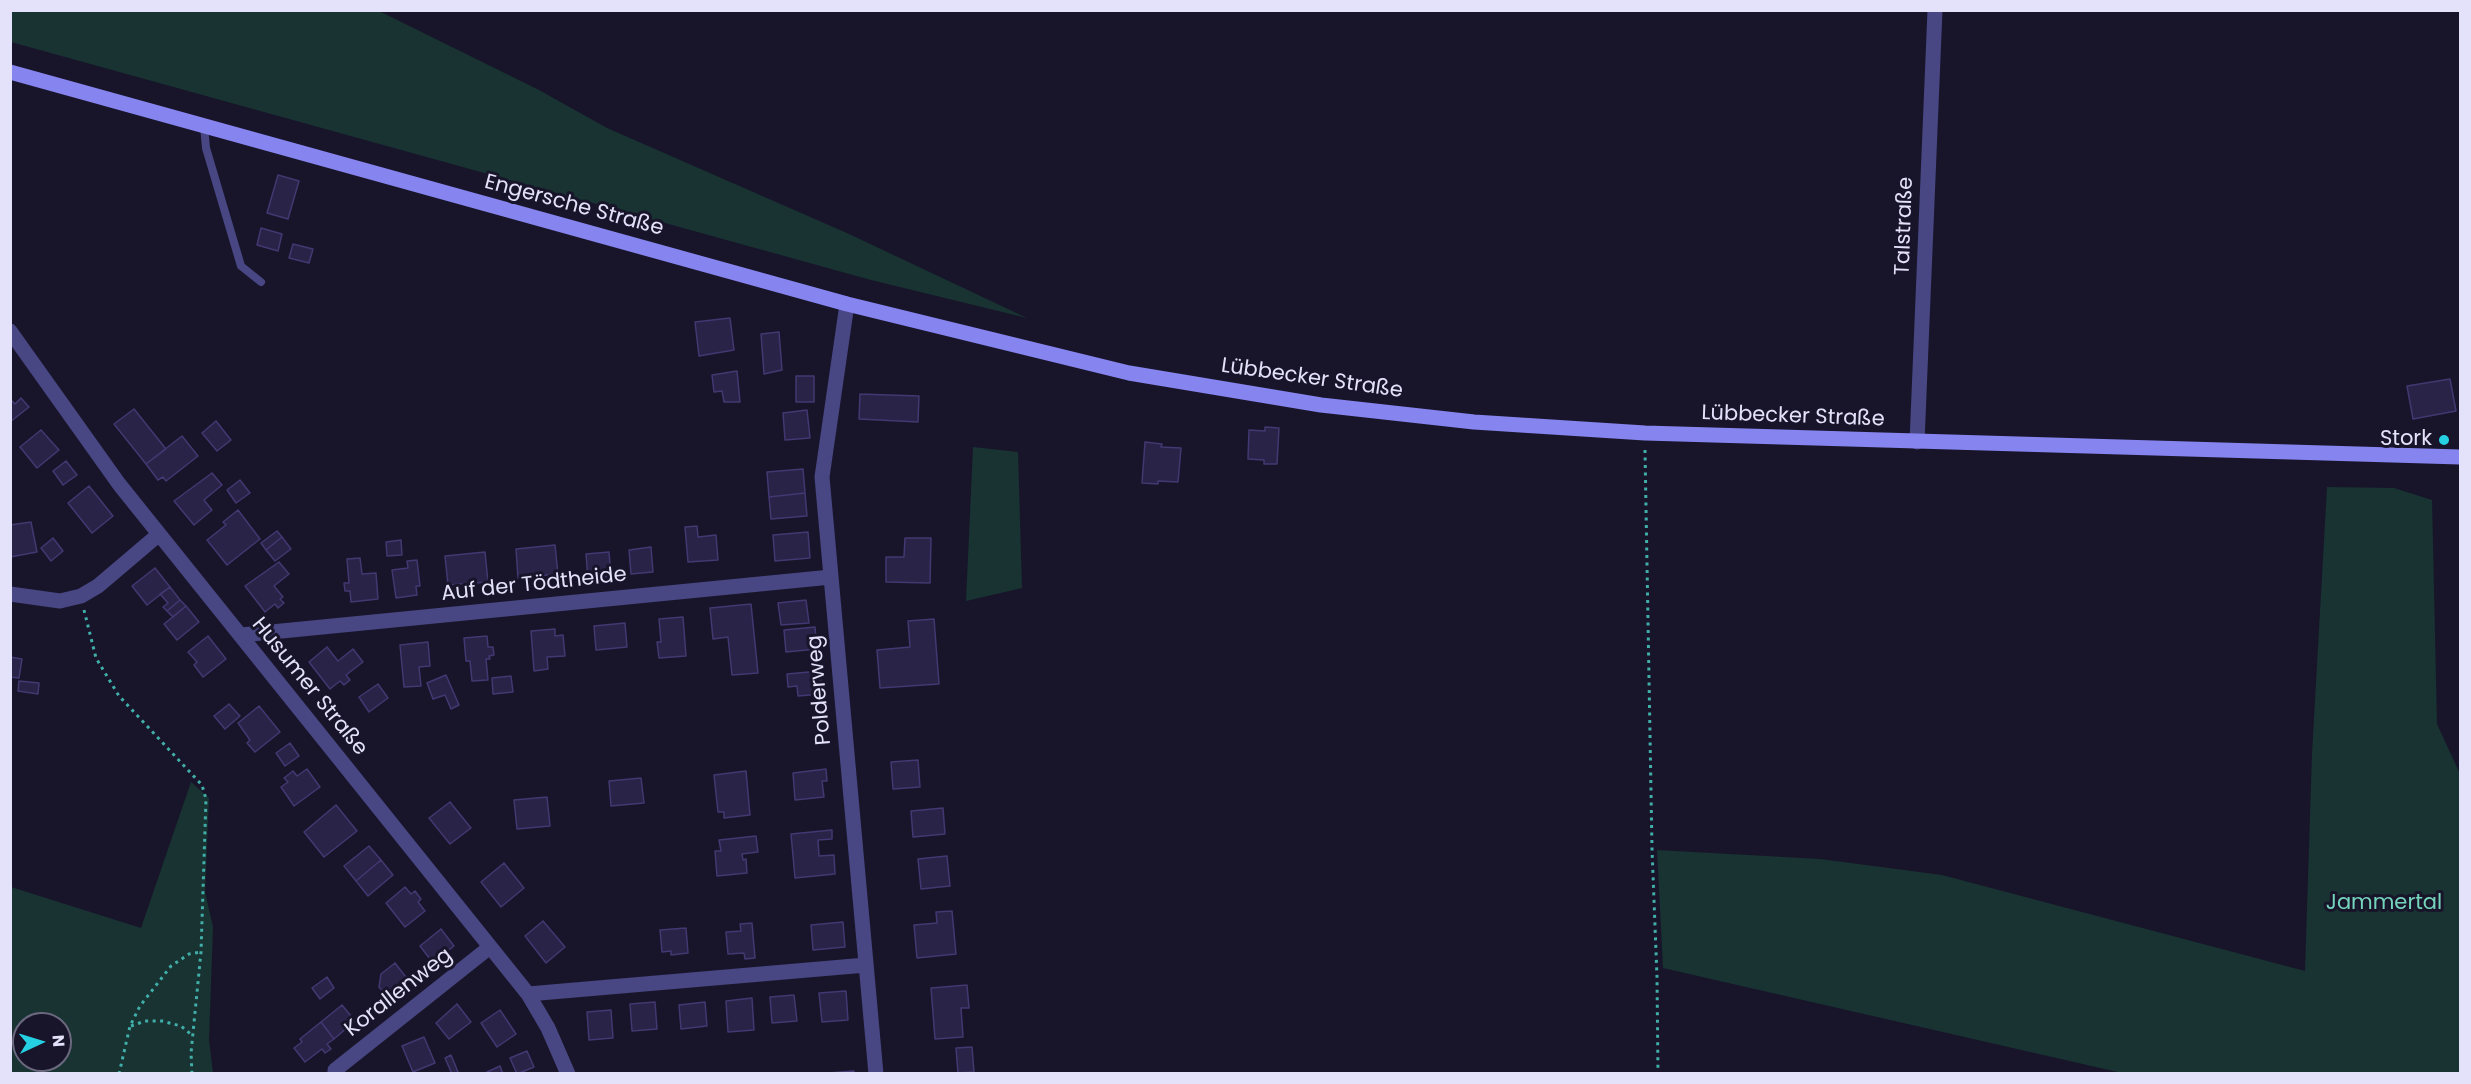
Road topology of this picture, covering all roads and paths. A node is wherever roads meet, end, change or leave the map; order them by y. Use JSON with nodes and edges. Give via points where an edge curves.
{"nodes":[{"id":1,"x":1935,"y":10,"type":"edge"},
{"id":2,"x":10,"y":72,"type":"edge"},
{"id":3,"x":204,"y":126,"type":"junction"},
{"id":4,"x":261,"y":282,"type":"dead end"},
{"id":5,"x":847,"y":304,"type":"junction"},
{"id":6,"x":10,"y":331,"type":"edge"},
{"id":7,"x":1129,"y":372,"type":"joint"},
{"id":8,"x":1645,"y":433,"type":"junction"},
{"id":9,"x":1917,"y":442,"type":"junction"},
{"id":10,"x":2460,"y":457,"type":"edge"},
{"id":11,"x":158,"y":535,"type":"junction"},
{"id":12,"x":831,"y":577,"type":"junction"},
{"id":13,"x":10,"y":594,"type":"edge"},
{"id":14,"x":81,"y":596,"type":"junction"},
{"id":15,"x":241,"y":635,"type":"junction"},
{"id":16,"x":490,"y":947,"type":"junction"},
{"id":17,"x":201,"y":952,"type":"junction"},
{"id":18,"x":866,"y":965,"type":"junction"},
{"id":19,"x":528,"y":994,"type":"junction"},
{"id":20,"x":130,"y":1026,"type":"junction"},
{"id":21,"x":193,"y":1036,"type":"junction"},
{"id":22,"x":119,"y":1074,"type":"edge"},
{"id":23,"x":192,"y":1074,"type":"edge"},
{"id":24,"x":335,"y":1074,"type":"edge"},
{"id":25,"x":568,"y":1074,"type":"edge"},
{"id":26,"x":876,"y":1074,"type":"edge"},
{"id":27,"x":1658,"y":1074,"type":"edge"}],
"edges":[{"from":1,"to":9,"type":"street","name":"Talstraße"},
{"from":2,"to":3,"type":"main road","name":"Engersche Straße"},
{"from":3,"to":4,"type":"lane","via":[[206,148],[241,266]]},
{"from":3,"to":5,"type":"main road","name":"Engersche Straße"},
{"from":5,"to":7,"type":"main road","name":"Engersche Straße"},
{"from":5,"to":12,"type":"street","name":"Polderweg","via":[[822,477]]},
{"from":6,"to":11,"type":"street","name":"Husumer Straße"},
{"from":7,"to":8,"type":"main road","name":"Lübbecker Straße","via":[[1321,405],[1474,422]]},
{"from":8,"to":9,"type":"main road","name":"Lübbecker Straße"},
{"from":8,"to":27,"type":"path"},
{"from":9,"to":10,"type":"main road","name":"Lübbecker Straße"},
{"from":11,"to":14,"type":"street"},
{"from":11,"to":15,"type":"street","name":"Husumer Straße"},
{"from":12,"to":15,"type":"street","name":"Auf der Tödtheide"},
{"from":12,"to":18,"type":"street","name":"Polderweg"},
{"from":13,"to":14,"type":"street","via":[[60,601]]},
{"from":14,"to":17,"type":"path","via":[[96,658],[119,696],[202,785],[206,799]]},
{"from":15,"to":16,"type":"street","name":"Husumer Straße"},
{"from":16,"to":19,"type":"street","name":"Husumer Straße"},
{"from":16,"to":24,"type":"street","name":"Korallenweg","via":[[335,1070]]},
{"from":17,"to":20,"type":"path","via":[[189,954],[171,966],[140,1006]]},
{"from":17,"to":21,"type":"path"},
{"from":18,"to":19,"type":"street"},
{"from":18,"to":26,"type":"street","name":"Polderweg"},
{"from":19,"to":25,"type":"street","name":"Husumer Straße"},
{"from":20,"to":21,"type":"path","via":[[162,1021],[181,1026]]},
{"from":20,"to":22,"type":"path"},
{"from":21,"to":23,"type":"path"}]}
